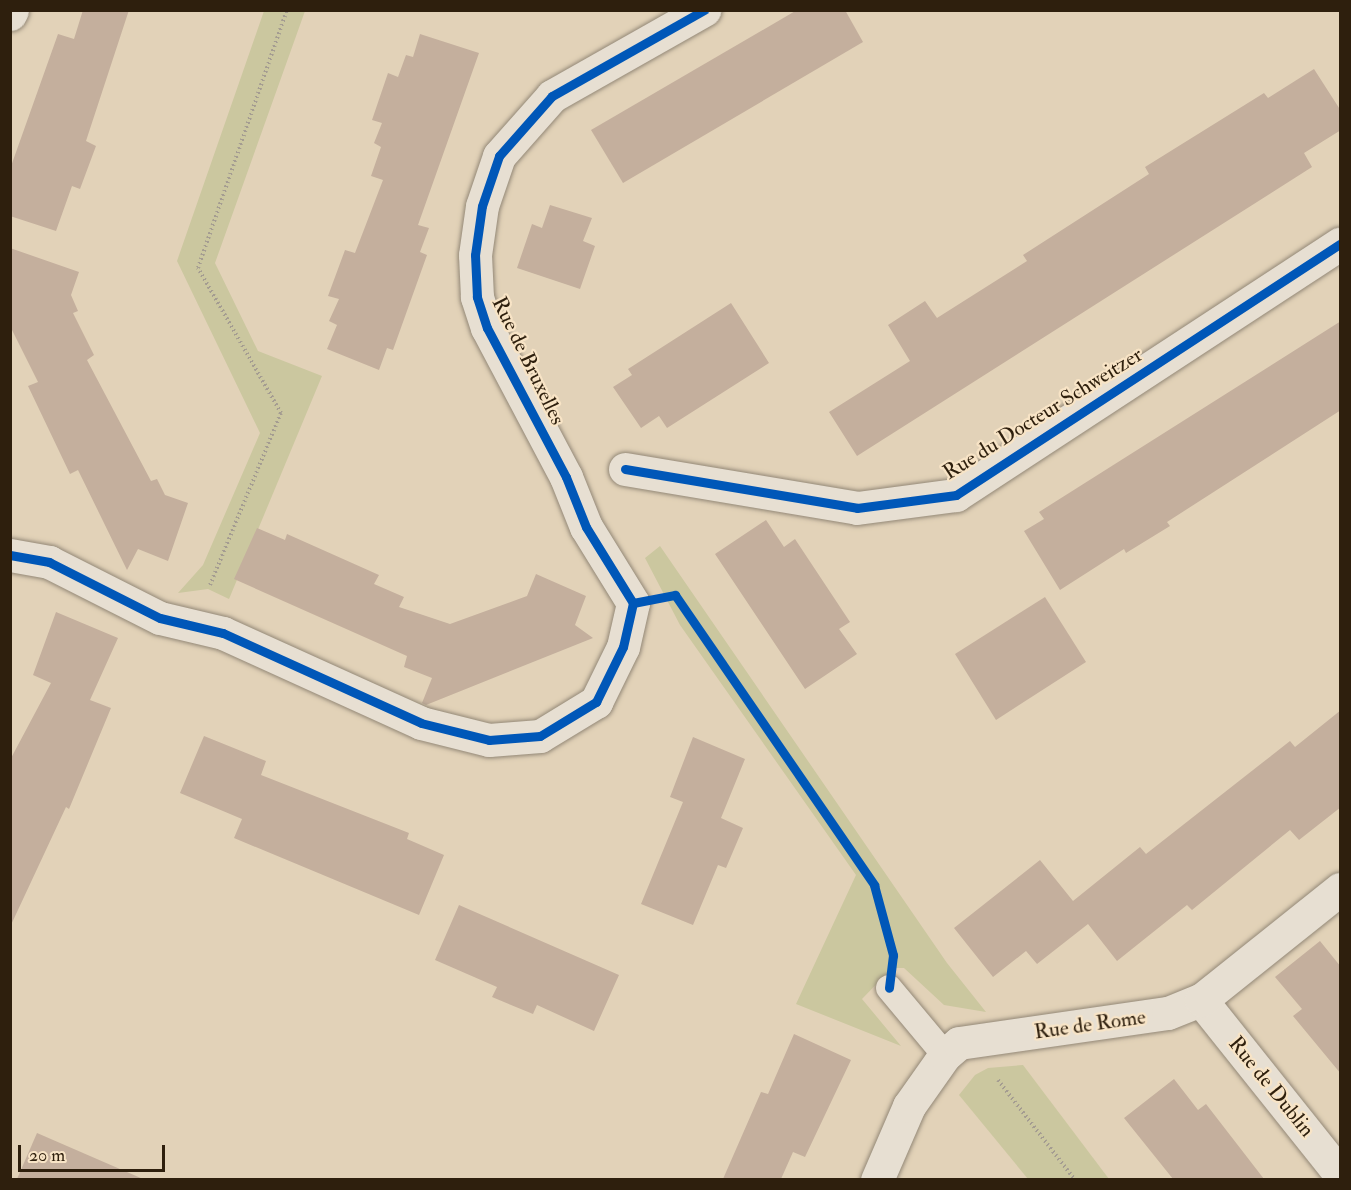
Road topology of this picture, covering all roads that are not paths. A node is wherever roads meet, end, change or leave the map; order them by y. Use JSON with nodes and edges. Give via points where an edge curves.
{"nodes":[{"id":1,"x":704,"y":10,"type":"edge"},
{"id":2,"x":1341,"y":244,"type":"edge"},
{"id":3,"x":625,"y":469,"type":"dead end"},
{"id":4,"x":10,"y":555,"type":"edge"},
{"id":5,"x":1341,"y":889,"type":"edge"},
{"id":6,"x":889,"y":988,"type":"dead end"},
{"id":7,"x":1201,"y":1000,"type":"junction"},
{"id":8,"x":945,"y":1055,"type":"junction"},
{"id":9,"x":1341,"y":1174,"type":"edge"},
{"id":10,"x":877,"y":1179,"type":"edge"}],
"edges":[{"from":1,"to":4,"type":"street","name":"Rue de Bruxelles","via":[[552,96],[499,156],[482,206],[475,255],[477,297],[487,328],[566,477],[586,527],[633,603],[623,647],[596,702],[540,736],[489,740],[421,723],[223,633],[160,618],[49,562]]},
{"from":2,"to":3,"type":"street","name":"Rue du Docteur Schweitzer","via":[[956,495],[857,508]]},
{"from":5,"to":7,"type":"street","name":"Rue de Rome"},
{"from":6,"to":8,"type":"lane"},
{"from":7,"to":8,"type":"street","name":"Rue de Rome","via":[[1168,1013],[959,1043]]},
{"from":7,"to":9,"type":"street","name":"Rue de Dublin"},
{"from":8,"to":10,"type":"street","name":"Rue de Rome","via":[[909,1106]]}]}
